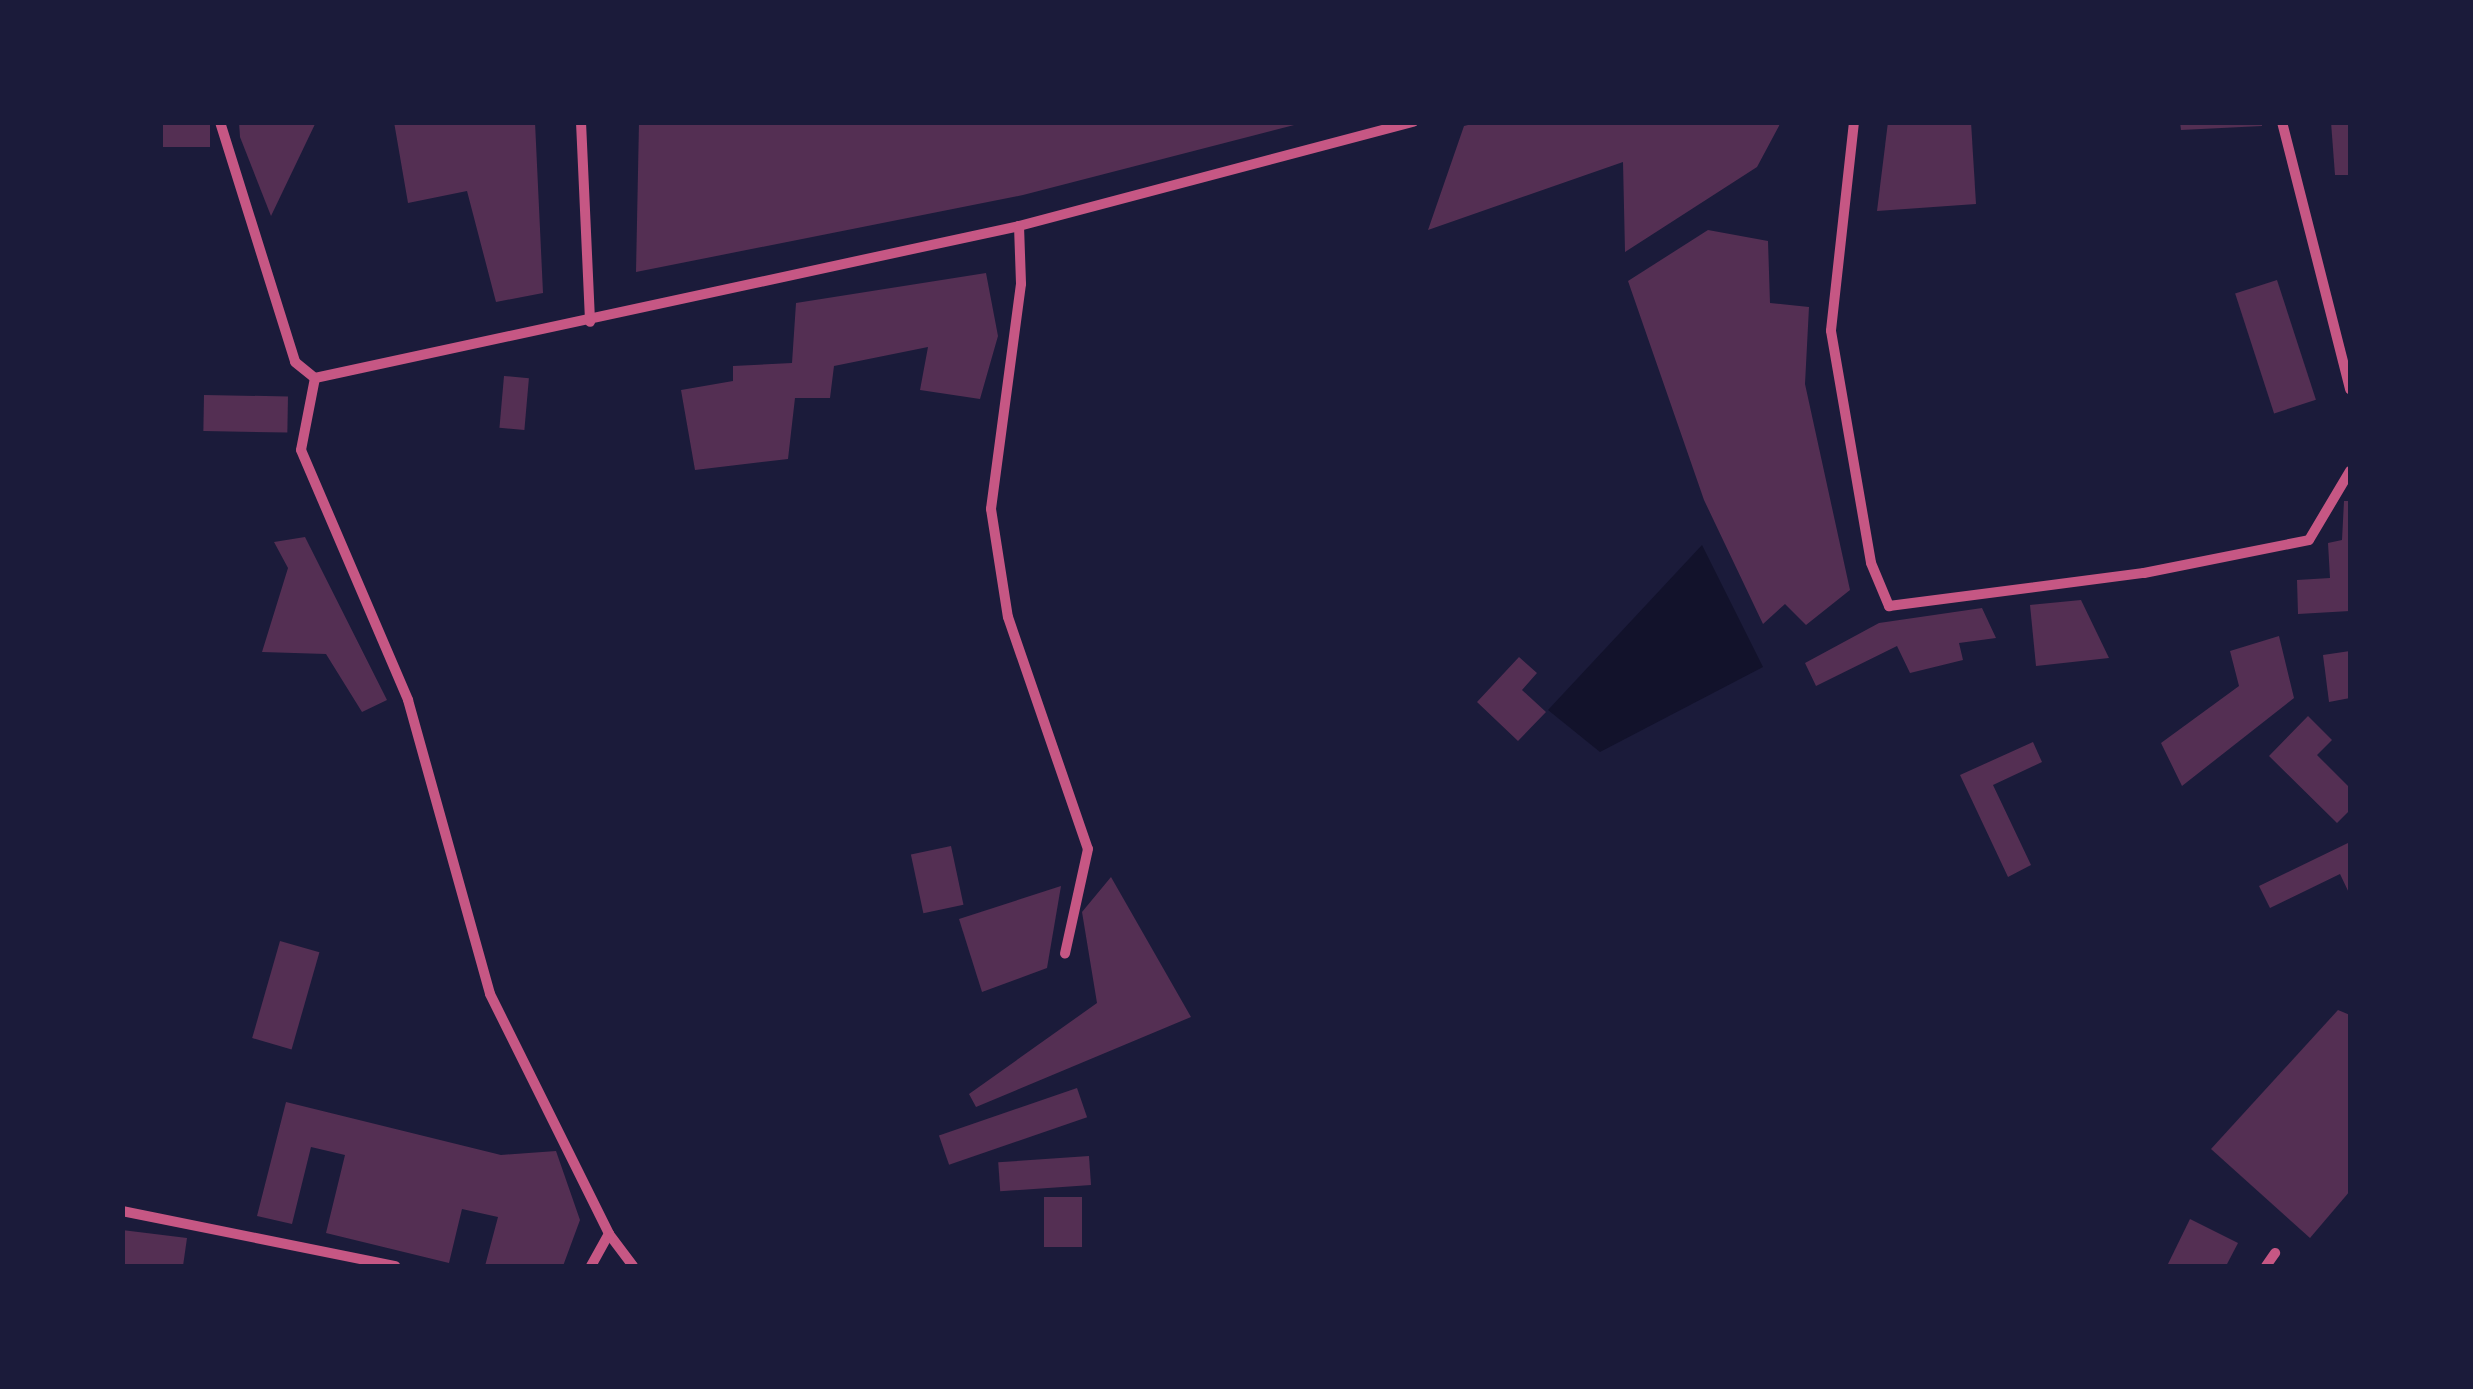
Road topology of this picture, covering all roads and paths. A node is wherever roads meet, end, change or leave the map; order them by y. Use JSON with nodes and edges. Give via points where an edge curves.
{"nodes":[{"id":1,"x":220,"y":122,"type":"edge"},
{"id":2,"x":581,"y":122,"type":"edge"},
{"id":3,"x":1414,"y":122,"type":"edge"},
{"id":4,"x":1854,"y":122,"type":"edge"},
{"id":5,"x":2282,"y":122,"type":"edge"},
{"id":6,"x":1019,"y":226,"type":"junction"},
{"id":7,"x":590,"y":322,"type":"junction"},
{"id":8,"x":315,"y":378,"type":"junction"},
{"id":9,"x":2350,"y":389,"type":"edge"},
{"id":10,"x":2350,"y":472,"type":"edge"},
{"id":11,"x":1065,"y":954,"type":"dead end"},
{"id":12,"x":122,"y":1211,"type":"edge"},
{"id":13,"x":608,"y":1234,"type":"junction"},
{"id":14,"x":2275,"y":1252,"type":"dead end"},
{"id":15,"x":396,"y":1266,"type":"edge"},
{"id":16,"x":590,"y":1266,"type":"edge"},
{"id":17,"x":634,"y":1266,"type":"edge"},
{"id":18,"x":2266,"y":1266,"type":"edge"}],
"edges":[{"from":1,"to":8,"type":"street","via":[[295,362]]},
{"from":2,"to":7,"type":"street"},
{"from":3,"to":6,"type":"street"},
{"from":4,"to":10,"type":"street","via":[[1831,332],[1871,562],[1889,606],[2144,574],[2309,540]]},
{"from":5,"to":9,"type":"street"},
{"from":6,"to":7,"type":"street"},
{"from":6,"to":11,"type":"street","via":[[1021,284],[991,510],[1008,616],[1088,850]]},
{"from":7,"to":8,"type":"street"},
{"from":8,"to":13,"type":"street","via":[[301,450],[408,700],[490,994]]},
{"from":12,"to":15,"type":"street"},
{"from":13,"to":16,"type":"street"},
{"from":13,"to":17,"type":"street"},
{"from":14,"to":18,"type":"street"}]}
